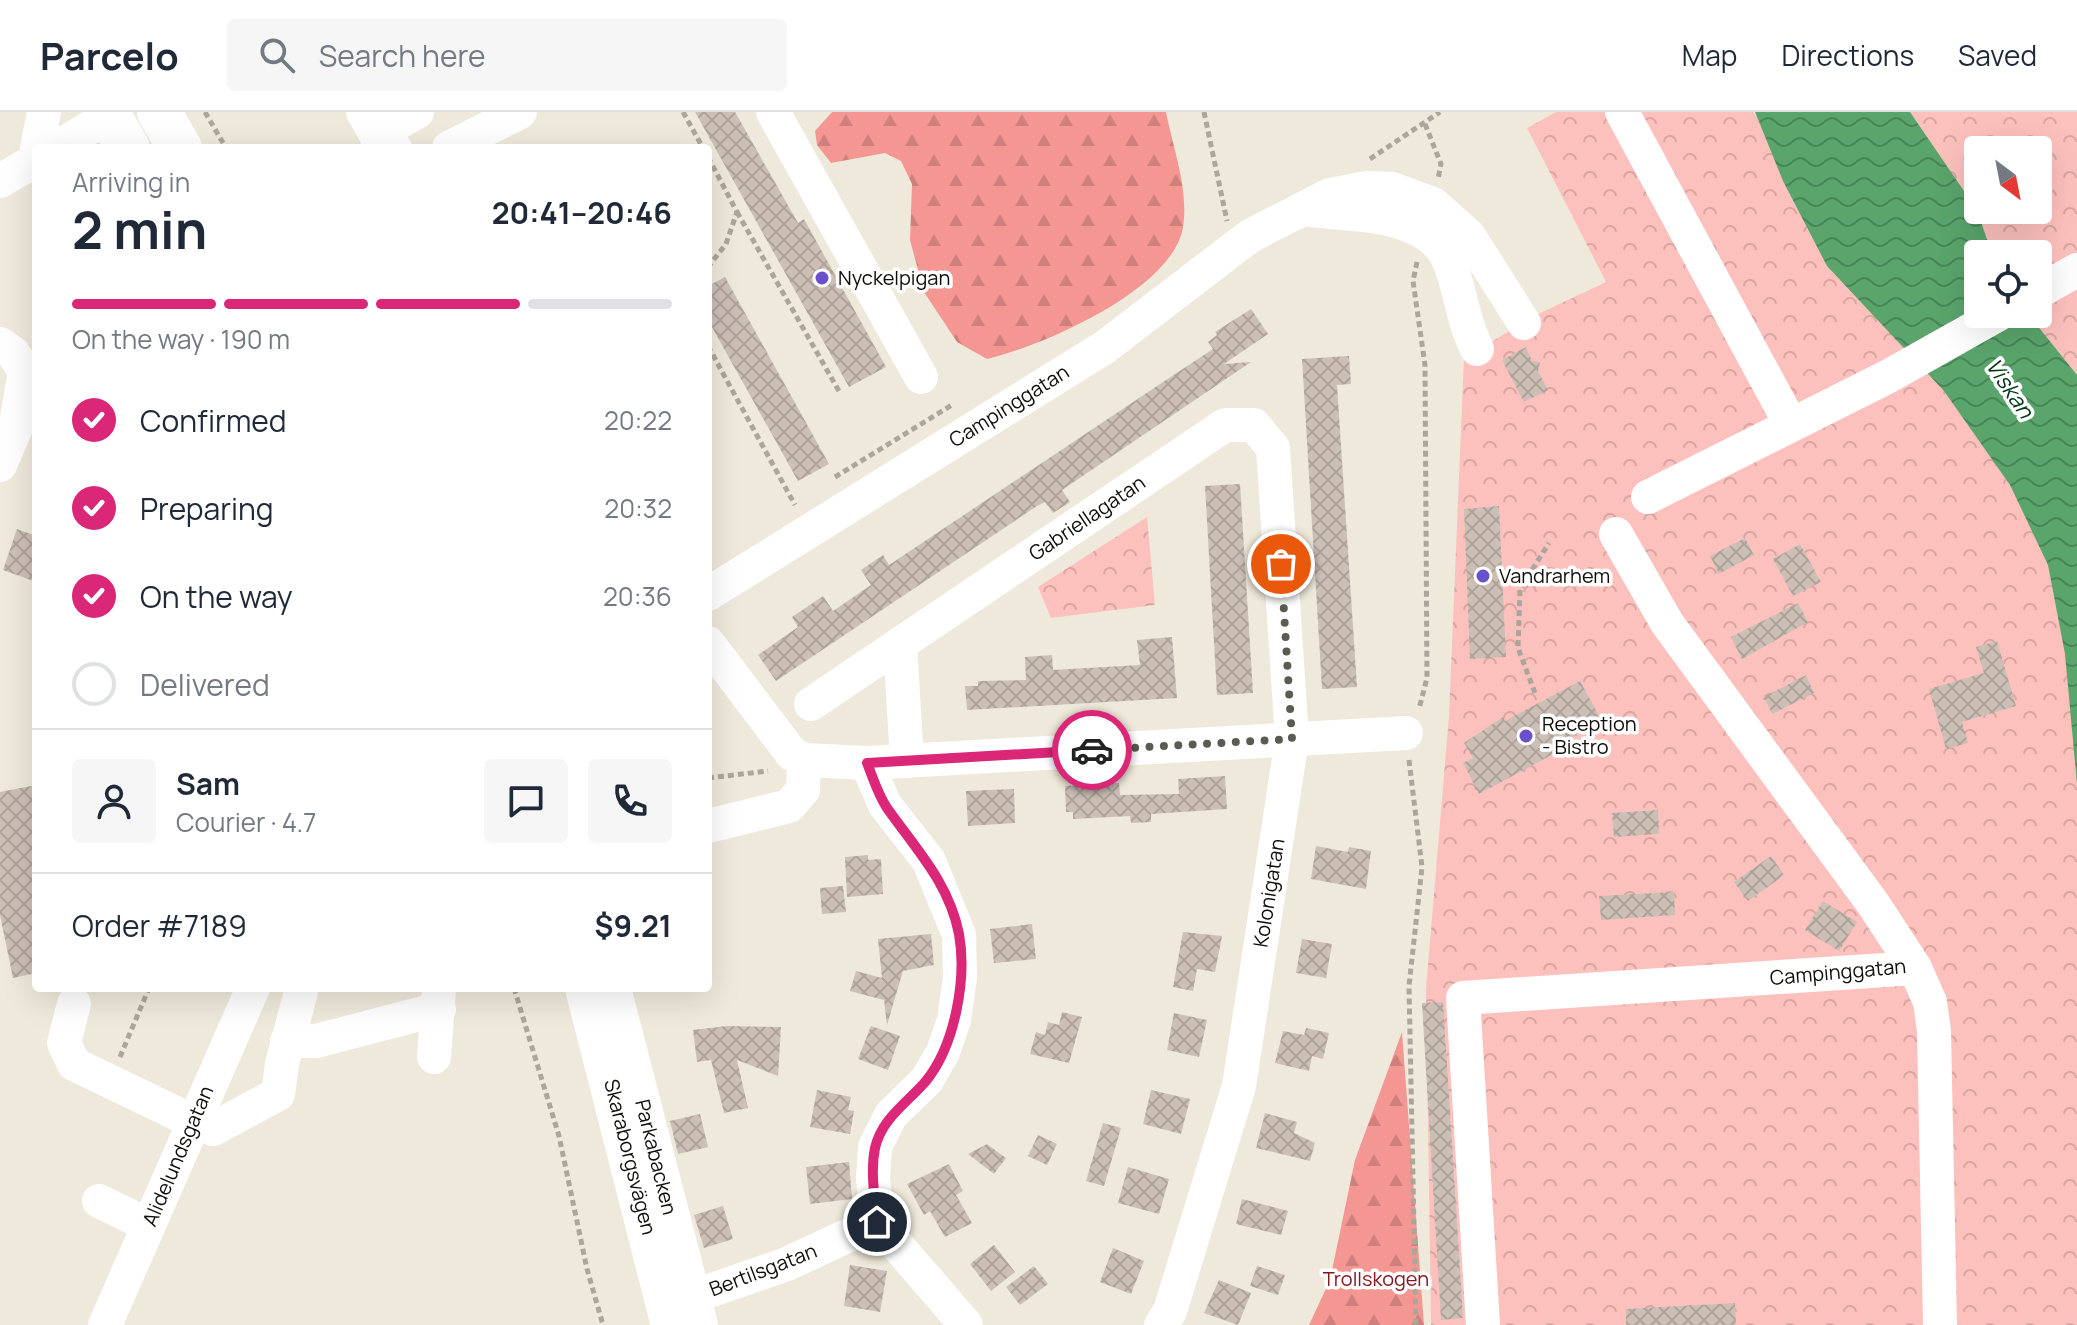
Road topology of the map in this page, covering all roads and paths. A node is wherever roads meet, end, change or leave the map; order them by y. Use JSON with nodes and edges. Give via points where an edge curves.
{"nodes":[{"id":1,"x":44,"y":112,"type":"edge"},
{"id":2,"x":159,"y":112,"type":"edge"},
{"id":3,"x":205,"y":112,"type":"edge"},
{"id":4,"x":417,"y":112,"type":"edge"},
{"id":5,"x":520,"y":112,"type":"edge"},
{"id":6,"x":683,"y":112,"type":"edge"},
{"id":7,"x":773,"y":112,"type":"edge"},
{"id":8,"x":1204,"y":112,"type":"edge"},
{"id":9,"x":1622,"y":112,"type":"edge"},
{"id":10,"x":1425,"y":124,"type":"dead end"},
{"id":11,"x":105,"y":125,"type":"edge"},
{"id":12,"x":378,"y":132,"type":"edge"},
{"id":13,"x":38,"y":144,"type":"edge"},
{"id":14,"x":65,"y":144,"type":"edge"},
{"id":15,"x":178,"y":144,"type":"edge"},
{"id":16,"x":224,"y":144,"type":"edge"},
{"id":17,"x":457,"y":144,"type":"edge"},
{"id":18,"x":701,"y":144,"type":"edge"},
{"id":19,"x":32,"y":162,"type":"edge"},
{"id":20,"x":712,"y":165,"type":"edge"},
{"id":21,"x":1,"y":181,"type":"edge"},
{"id":22,"x":737,"y":212,"type":"junction"},
{"id":23,"x":1428,"y":218,"type":"junction"},
{"id":24,"x":1229,"y":229,"type":"dead end"},
{"id":25,"x":712,"y":262,"type":"edge"},
{"id":26,"x":2077,"y":270,"type":"edge"},
{"id":27,"x":2052,"y":284,"type":"edge"},
{"id":28,"x":1524,"y":323,"type":"dead end"},
{"id":29,"x":1974,"y":328,"type":"edge"},
{"id":30,"x":1477,"y":349,"type":"dead end"},
{"id":31,"x":15,"y":353,"type":"edge"},
{"id":32,"x":712,"y":353,"type":"edge"},
{"id":33,"x":921,"y":377,"type":"dead end"},
{"id":34,"x":840,"y":393,"type":"dead end"},
{"id":35,"x":964,"y":400,"type":"dead end"},
{"id":36,"x":1790,"y":423,"type":"junction"},
{"id":37,"x":1273,"y":448,"type":"joint"},
{"id":38,"x":0,"y":465,"type":"edge"},
{"id":39,"x":821,"y":487,"type":"dead end"},
{"id":40,"x":808,"y":496,"type":"dead end"},
{"id":41,"x":1648,"y":497,"type":"dead end"},
{"id":42,"x":795,"y":505,"type":"junction"},
{"id":43,"x":785,"y":512,"type":"dead end"},
{"id":44,"x":1616,"y":534,"type":"dead end"},
{"id":45,"x":1549,"y":543,"type":"dead end"},
{"id":46,"x":712,"y":592,"type":"edge"},
{"id":47,"x":900,"y":644,"type":"junction"},
{"id":48,"x":712,"y":648,"type":"edge"},
{"id":49,"x":1535,"y":693,"type":"dead end"},
{"id":50,"x":811,"y":704,"type":"dead end"},
{"id":51,"x":1406,"y":733,"type":"junction"},
{"id":52,"x":1292,"y":739,"type":"junction"},
{"id":53,"x":804,"y":760,"type":"junction"},
{"id":54,"x":907,"y":761,"type":"junction"},
{"id":55,"x":867,"y":763,"type":"junction"},
{"id":56,"x":712,"y":778,"type":"edge"},
{"id":57,"x":712,"y":825,"type":"edge"},
{"id":58,"x":1915,"y":968,"type":"junction"},
{"id":59,"x":244,"y":992,"type":"edge"},
{"id":60,"x":301,"y":992,"type":"edge"},
{"id":61,"x":515,"y":992,"type":"edge"},
{"id":62,"x":559,"y":992,"type":"edge"},
{"id":63,"x":588,"y":992,"type":"edge"},
{"id":64,"x":615,"y":992,"type":"edge"},
{"id":65,"x":439,"y":999,"type":"edge"},
{"id":66,"x":74,"y":1004,"type":"dead end"},
{"id":67,"x":287,"y":1041,"type":"junction"},
{"id":68,"x":434,"y":1057,"type":"dead end"},
{"id":69,"x":203,"y":1125,"type":"junction"},
{"id":70,"x":99,"y":1201,"type":"dead end"},
{"id":71,"x":877,"y":1222,"type":"junction"},
{"id":72,"x":148,"y":1225,"type":"junction"},
{"id":73,"x":689,"y":1316,"type":"edge"},
{"id":74,"x":105,"y":1325,"type":"edge"},
{"id":75,"x":603,"y":1325,"type":"edge"},
{"id":76,"x":642,"y":1325,"type":"edge"},
{"id":77,"x":966,"y":1325,"type":"edge"},
{"id":78,"x":1161,"y":1325,"type":"edge"},
{"id":79,"x":1416,"y":1325,"type":"edge"},
{"id":80,"x":1483,"y":1325,"type":"edge"},
{"id":81,"x":1940,"y":1325,"type":"edge"}],
"edges":[{"from":1,"to":13,"type":"street"},
{"from":2,"to":15,"type":"main road"},
{"from":3,"to":16,"type":"path"},
{"from":4,"to":12,"type":"street"},
{"from":5,"to":17,"type":"street"},
{"from":6,"to":18,"type":"path"},
{"from":7,"to":33,"type":"street"},
{"from":8,"to":24,"type":"path"},
{"from":9,"to":36,"type":"street"},
{"from":10,"to":23,"type":"path","via":[[1441,164]]},
{"from":11,"to":14,"type":"street"},
{"from":19,"to":21,"type":"street"},
{"from":20,"to":22,"type":"path"},
{"from":22,"to":25,"type":"path","via":[[726,244]]},
{"from":22,"to":34,"type":"path"},
{"from":23,"to":28,"type":"street","name":"Campinggatan","via":[[1469,236]]},
{"from":23,"to":30,"type":"street","via":[[1448,258],[1465,325]]},
{"from":23,"to":46,"type":"street","name":"Campinggatan","via":[[1392,189],[1367,188],[1330,195],[1250,236],[1105,347]]},
{"from":23,"to":51,"type":"path","via":[[1413,281],[1425,365],[1427,678],[1422,705]]},
{"from":26,"to":27,"type":"street"},
{"from":29,"to":36,"type":"street"},
{"from":31,"to":38,"type":"street","via":[[15,430]]},
{"from":32,"to":42,"type":"path"},
{"from":35,"to":39,"type":"path","via":[[939,410]]},
{"from":36,"to":41,"type":"street"},
{"from":37,"to":47,"type":"street","name":"Gabriellagatan","via":[[1254,425],[1225,425]]},
{"from":37,"to":52,"type":"street","name":"Kolonigatan"},
{"from":40,"to":42,"type":"path"},
{"from":42,"to":43,"type":"path"},
{"from":44,"to":58,"type":"street","name":"Campinggatan","via":[[1667,623]]},
{"from":45,"to":49,"type":"path","via":[[1520,589],[1518,648]]},
{"from":47,"to":50,"type":"street","name":"Gabriellagatan"},
{"from":47,"to":54,"type":"street"},
{"from":48,"to":53,"type":"street","via":[[779,740]]},
{"from":51,"to":52,"type":"street"},
{"from":51,"to":79,"type":"path","via":[[1422,867],[1409,986]]},
{"from":52,"to":54,"type":"street"},
{"from":52,"to":78,"type":"street","name":"Kolonigatan","via":[[1239,1086],[1170,1311]]},
{"from":53,"to":55,"type":"street"},
{"from":53,"to":56,"type":"path","via":[[760,773]]},
{"from":53,"to":57,"type":"street","via":[[803,790],[789,806]]},
{"from":54,"to":55,"type":"street"},
{"from":55,"to":71,"type":"street","via":[[885,805],[929,861],[959,935],[960,977],[943,1052],[927,1080],[891,1115],[875,1147]]},
{"from":58,"to":80,"type":"street","name":"Campinggatan","via":[[1463,998]]},
{"from":58,"to":81,"type":"street","via":[[1930,1002],[1934,1031]]},
{"from":59,"to":69,"type":"street","name":"Alidelundsgatan"},
{"from":60,"to":67,"type":"street"},
{"from":61,"to":75,"type":"path","via":[[559,1136]]},
{"from":62,"to":76,"type":"main road","name":"Skaraborgsvägen"},
{"from":63,"to":73,"type":"main road","name":"Skaraborgsvägen"},
{"from":64,"to":73,"type":"street","name":"Parkabacken"},
{"from":65,"to":67,"type":"street","via":[[316,1041]]},
{"from":65,"to":68,"type":"street"},
{"from":66,"to":69,"type":"street","via":[[64,1043],[74,1064]]},
{"from":67,"to":69,"type":"street","via":[[278,1094]]},
{"from":69,"to":72,"type":"street","name":"Alidelundsgatan"},
{"from":70,"to":72,"type":"street"},
{"from":71,"to":73,"type":"street","name":"Bertilsgatan"},
{"from":71,"to":77,"type":"street"},
{"from":72,"to":74,"type":"street","name":"Alidelundsgatan"}]}
